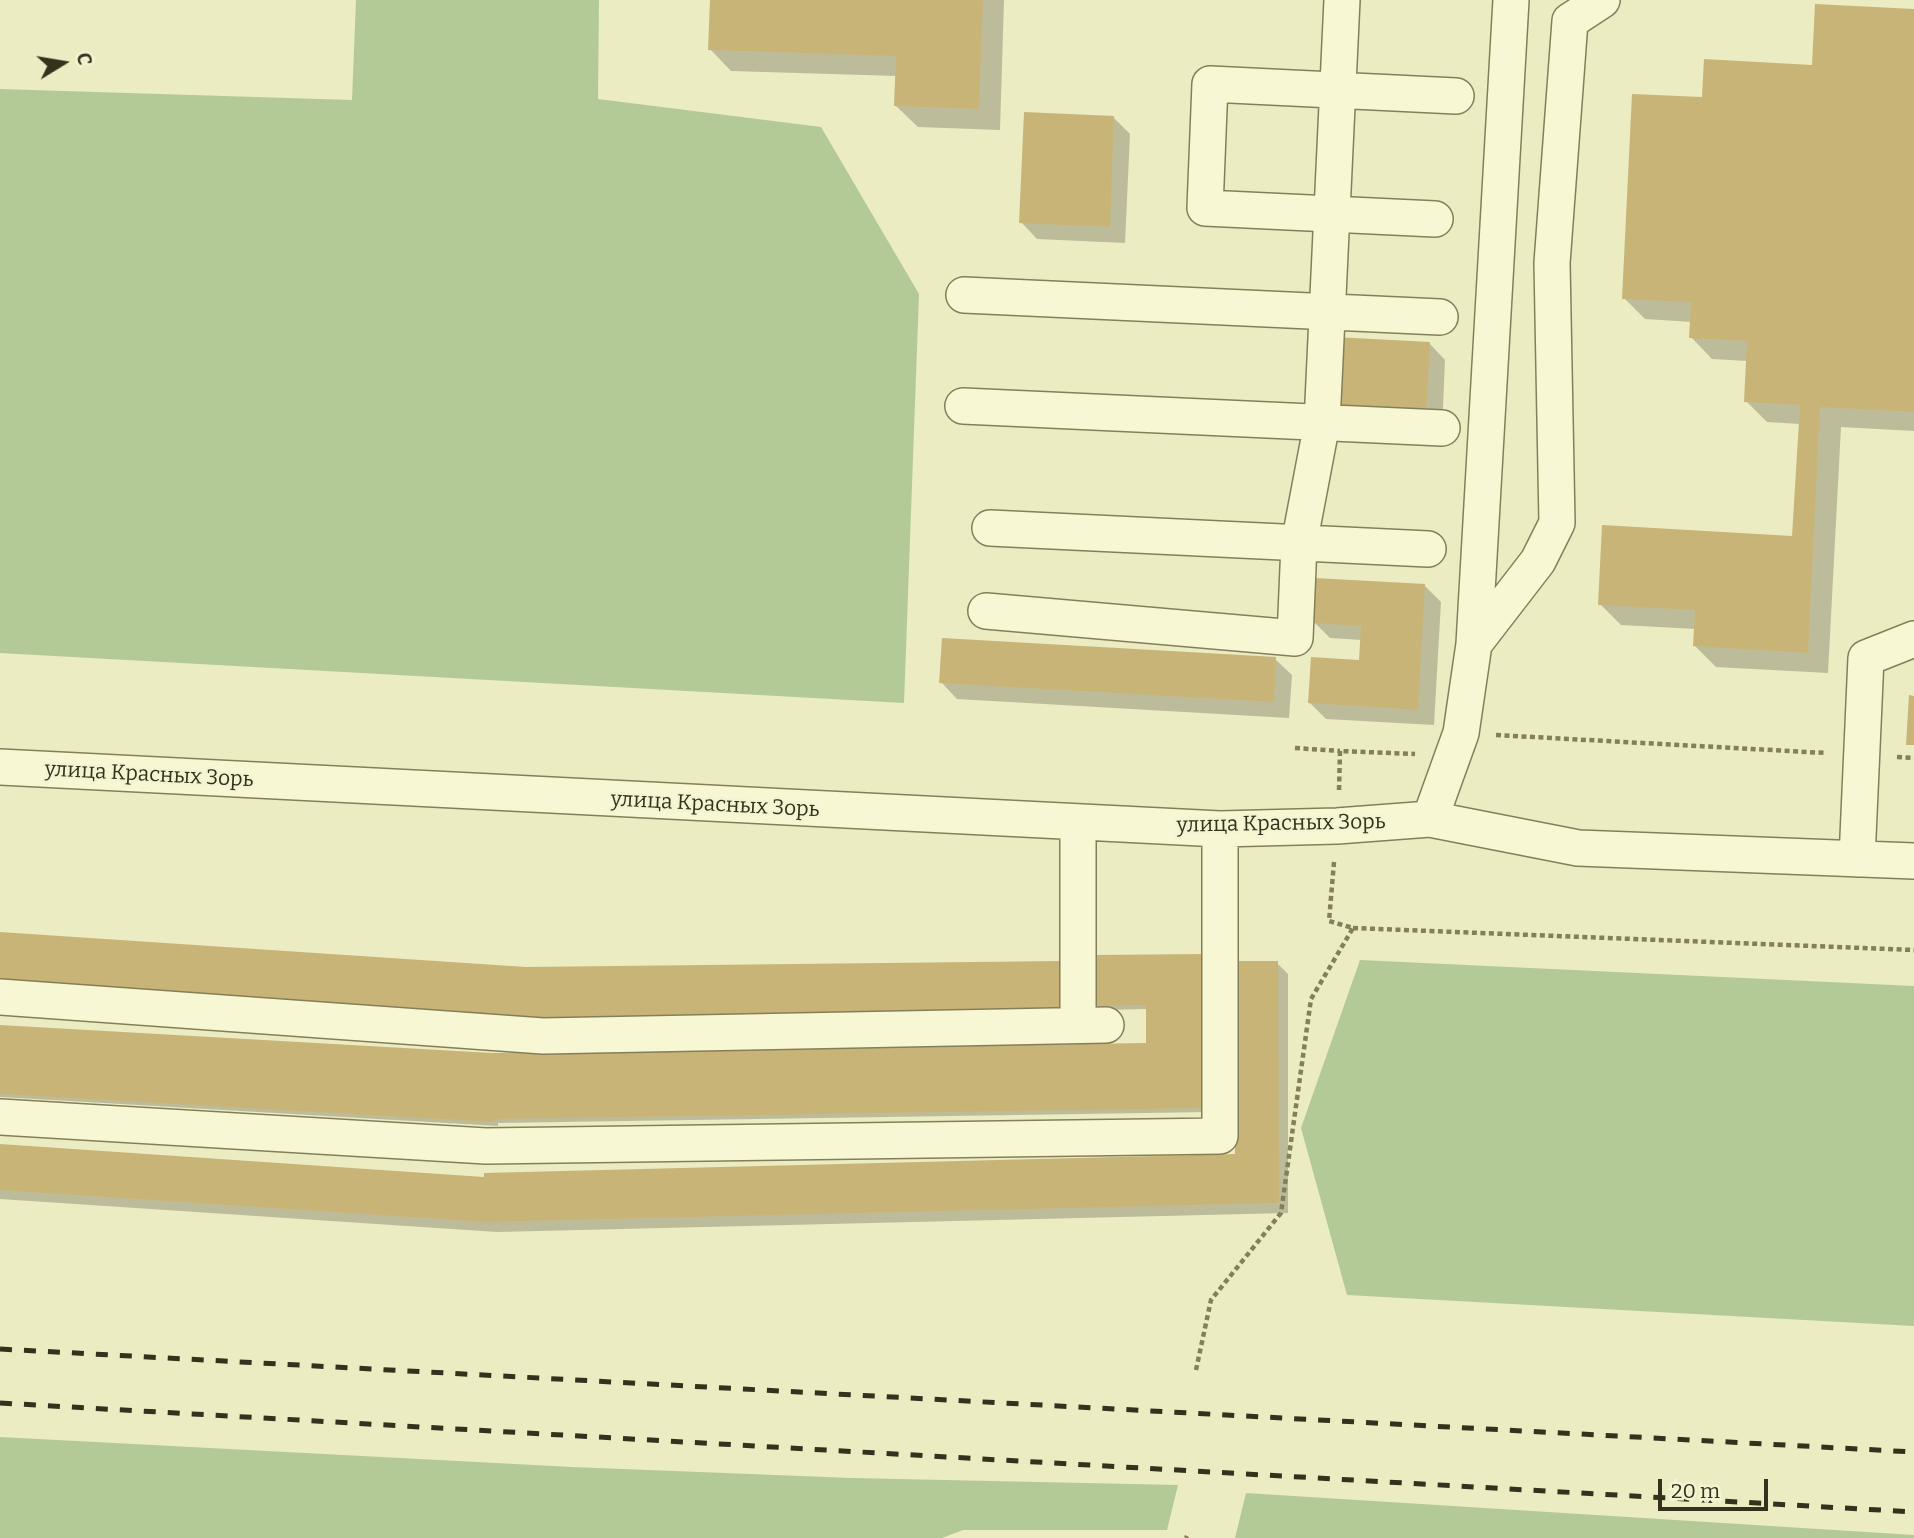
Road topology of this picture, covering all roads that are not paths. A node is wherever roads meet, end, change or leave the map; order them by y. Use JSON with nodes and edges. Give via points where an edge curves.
{"nodes":[{"id":1,"x":1342,"y":0,"type":"edge"},
{"id":2,"x":1511,"y":0,"type":"edge"},
{"id":3,"x":1602,"y":0,"type":"edge"},
{"id":4,"x":1338,"y":90,"type":"junction"},
{"id":5,"x":1455,"y":96,"type":"dead end"},
{"id":6,"x":1332,"y":214,"type":"junction"},
{"id":7,"x":1435,"y":219,"type":"dead end"},
{"id":8,"x":964,"y":295,"type":"dead end"},
{"id":9,"x":1328,"y":312,"type":"junction"},
{"id":10,"x":1440,"y":317,"type":"dead end"},
{"id":11,"x":963,"y":406,"type":"dead end"},
{"id":12,"x":1322,"y":423,"type":"junction"},
{"id":13,"x":1442,"y":428,"type":"dead end"},
{"id":14,"x":990,"y":528,"type":"dead end"},
{"id":15,"x":1299,"y":544,"type":"junction"},
{"id":16,"x":1428,"y":549,"type":"dead end"},
{"id":17,"x":986,"y":611,"type":"dead end"},
{"id":18,"x":1914,"y":639,"type":"edge"},
{"id":19,"x":1474,"y":644,"type":"junction"},
{"id":20,"x":0,"y":767,"type":"edge"},
{"id":21,"x":1430,"y":819,"type":"junction"},
{"id":22,"x":1078,"y":824,"type":"junction"},
{"id":23,"x":1220,"y":830,"type":"junction"},
{"id":24,"x":1857,"y":859,"type":"junction"},
{"id":25,"x":1914,"y":861,"type":"edge"},
{"id":26,"x":0,"y":997,"type":"edge"},
{"id":27,"x":0,"y":1117,"type":"edge"}],
"edges":[{"from":1,"to":4,"type":"street"},
{"from":2,"to":19,"type":"street"},
{"from":3,"to":19,"type":"street","via":[[1570,21],[1552,263],[1557,523],[1538,561]]},
{"from":4,"to":5,"type":"street"},
{"from":4,"to":6,"type":"street"},
{"from":4,"to":6,"type":"street","via":[[1210,84],[1205,208]]},
{"from":6,"to":7,"type":"street"},
{"from":6,"to":9,"type":"street"},
{"from":8,"to":9,"type":"street"},
{"from":9,"to":10,"type":"street"},
{"from":9,"to":12,"type":"street"},
{"from":11,"to":12,"type":"street"},
{"from":12,"to":13,"type":"street"},
{"from":12,"to":15,"type":"street"},
{"from":14,"to":15,"type":"street"},
{"from":15,"to":16,"type":"street"},
{"from":15,"to":17,"type":"street","via":[[1295,638]]},
{"from":18,"to":24,"type":"street","via":[[1866,657]]},
{"from":19,"to":21,"type":"street","via":[[1461,733]]},
{"from":20,"to":22,"type":"street","name":"улица Красных Зорь"},
{"from":21,"to":23,"type":"street","name":"улица Красных Зорь"},
{"from":21,"to":24,"type":"street","name":"улица Красных Зорь","via":[[1578,848]]},
{"from":22,"to":23,"type":"street","name":"улица Красных Зорь"},
{"from":22,"to":26,"type":"street","via":[[1092,1025],[543,1036]]},
{"from":23,"to":27,"type":"street","via":[[1220,1136],[486,1146]]},
{"from":24,"to":25,"type":"street","name":"улица Красных Зорь"}]}
